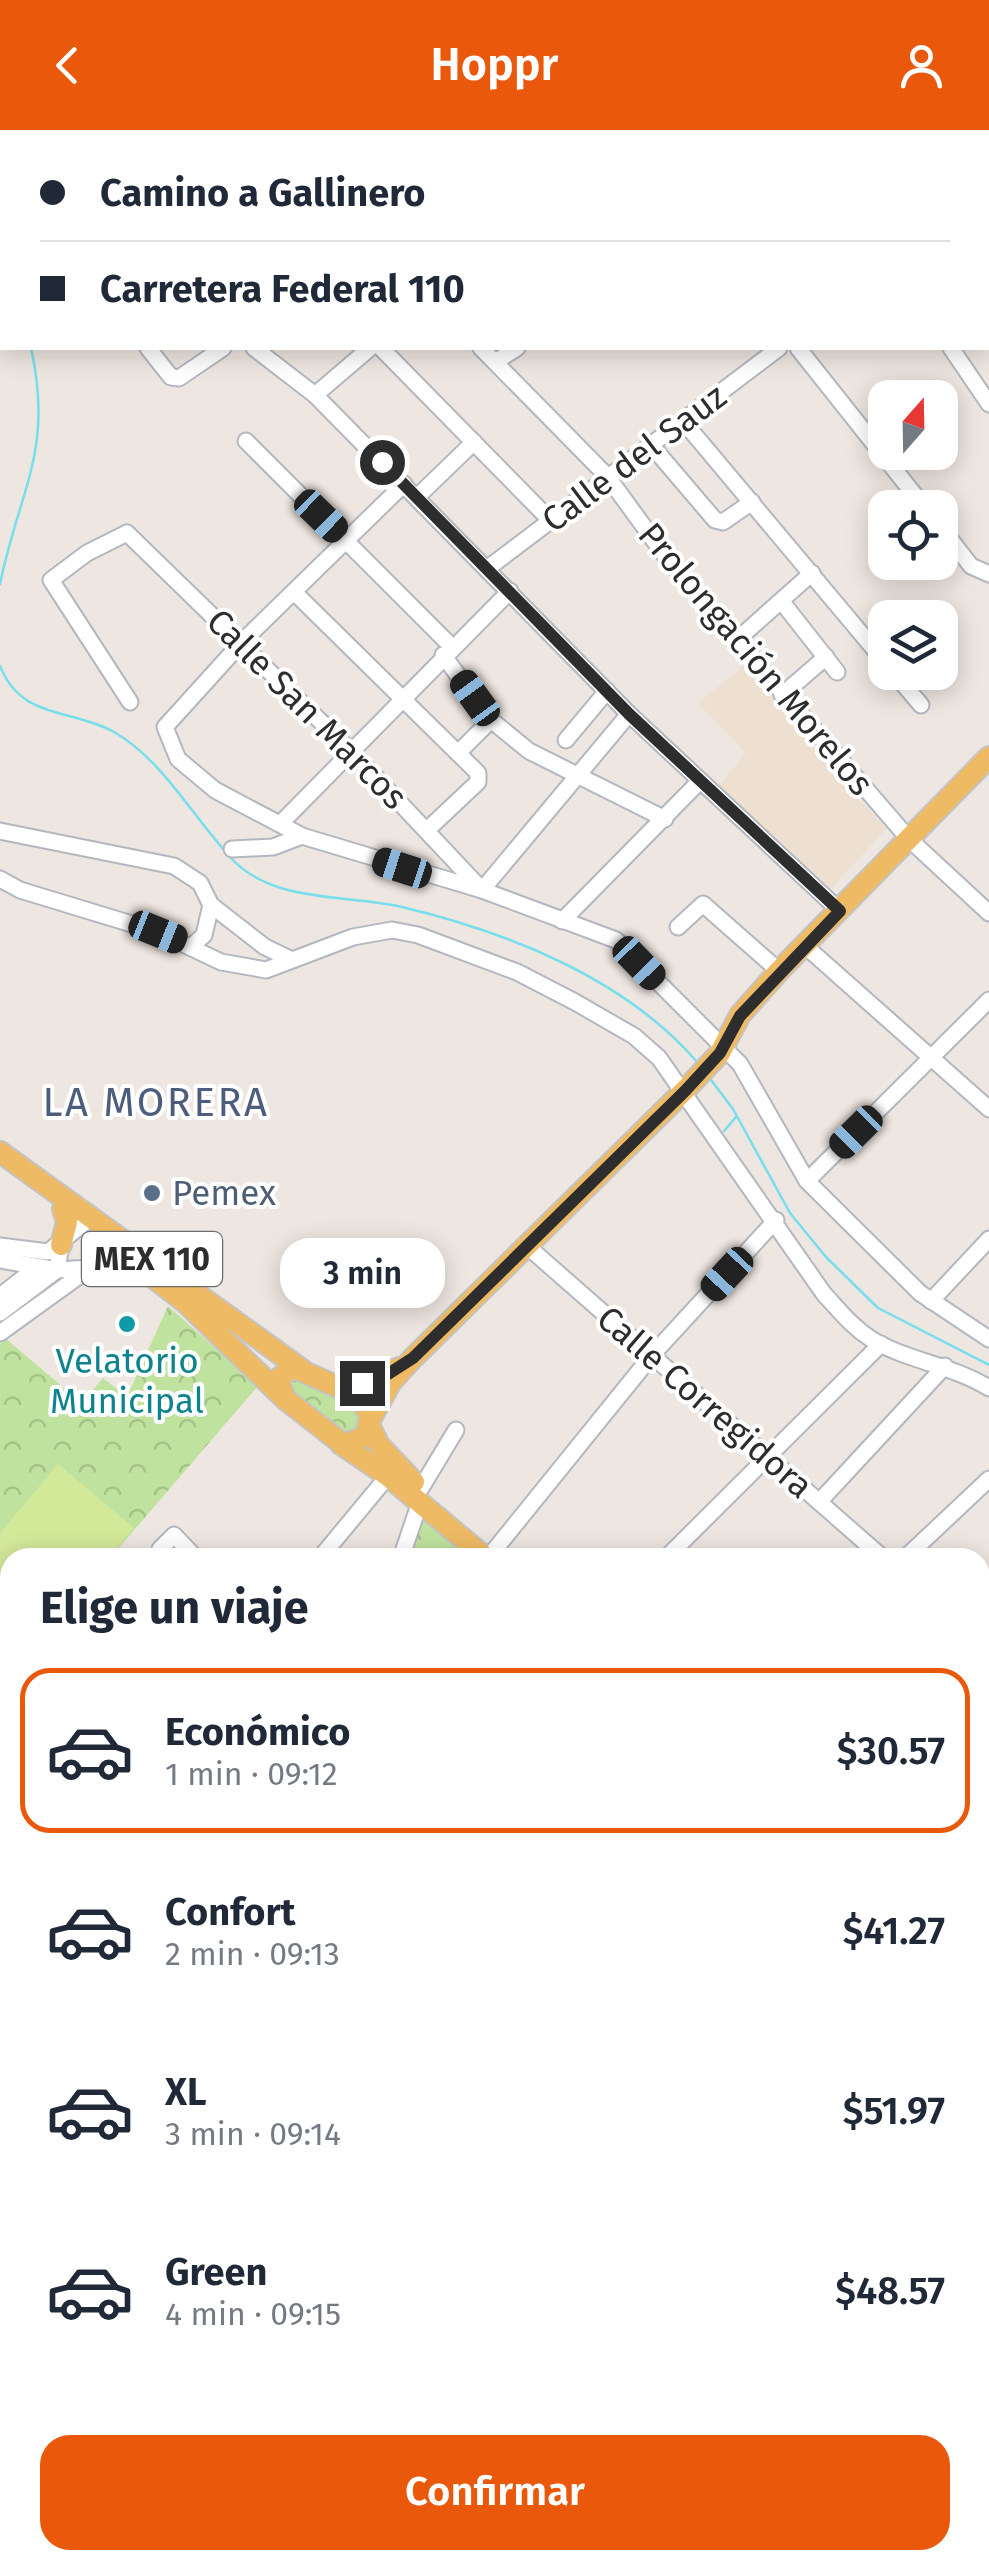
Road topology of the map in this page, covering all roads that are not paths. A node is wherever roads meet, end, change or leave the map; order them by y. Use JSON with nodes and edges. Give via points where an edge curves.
{"nodes":[{"id":1,"x":150,"y":350,"type":"edge"},
{"id":2,"x":219,"y":350,"type":"edge"},
{"id":3,"x":258,"y":350,"type":"edge"},
{"id":4,"x":368,"y":350,"type":"edge"},
{"id":5,"x":384,"y":350,"type":"edge"},
{"id":6,"x":483,"y":350,"type":"edge"},
{"id":7,"x":514,"y":350,"type":"edge"},
{"id":8,"x":776,"y":350,"type":"edge"},
{"id":9,"x":800,"y":350,"type":"edge"},
{"id":10,"x":952,"y":350,"type":"edge"},
{"id":11,"x":495,"y":362,"type":"junction"},
{"id":12,"x":315,"y":396,"type":"junction"},
{"id":13,"x":989,"y":404,"type":"edge"},
{"id":14,"x":684,"y":421,"type":"junction"},
{"id":15,"x":246,"y":442,"type":"dead end"},
{"id":16,"x":474,"y":442,"type":"junction"},
{"id":17,"x":651,"y":444,"type":"junction"},
{"id":18,"x":607,"y":476,"type":"junction"},
{"id":19,"x":404,"y":484,"type":"junction"},
{"id":20,"x":911,"y":490,"type":"edge"},
{"id":21,"x":416,"y":497,"type":"junction"},
{"id":22,"x":752,"y":502,"type":"junction"},
{"id":23,"x":550,"y":520,"type":"junction"},
{"id":24,"x":346,"y":541,"type":"junction"},
{"id":25,"x":958,"y":548,"type":"edge"},
{"id":26,"x":488,"y":568,"type":"junction"},
{"id":27,"x":812,"y":573,"type":"junction"},
{"id":28,"x":989,"y":574,"type":"edge"},
{"id":29,"x":510,"y":591,"type":"junction"},
{"id":30,"x":294,"y":592,"type":"junction"},
{"id":31,"x":782,"y":602,"type":"junction"},
{"id":32,"x":738,"y":639,"type":"junction"},
{"id":33,"x":868,"y":641,"type":"edge"},
{"id":34,"x":242,"y":642,"type":"junction"},
{"id":35,"x":448,"y":651,"type":"junction"},
{"id":36,"x":826,"y":657,"type":"junction"},
{"id":37,"x":838,"y":672,"type":"dead end"},
{"id":38,"x":909,"y":690,"type":"edge"},
{"id":39,"x":607,"y":691,"type":"junction"},
{"id":40,"x":782,"y":695,"type":"junction"},
{"id":41,"x":402,"y":698,"type":"junction"},
{"id":42,"x":130,"y":702,"type":"dead end"},
{"id":43,"x":921,"y":705,"type":"dead end"},
{"id":44,"x":629,"y":714,"type":"junction"},
{"id":45,"x":491,"y":720,"type":"junction"},
{"id":46,"x":566,"y":740,"type":"dead end"},
{"id":47,"x":350,"y":751,"type":"junction"},
{"id":48,"x":458,"y":753,"type":"junction"},
{"id":49,"x":989,"y":756,"type":"edge"},
{"id":50,"x":576,"y":774,"type":"junction"},
{"id":51,"x":700,"y":782,"type":"junction"},
{"id":52,"x":665,"y":819,"type":"junction"},
{"id":53,"x":280,"y":824,"type":"junction"},
{"id":54,"x":426,"y":830,"type":"junction"},
{"id":55,"x":0,"y":831,"type":"edge"},
{"id":56,"x":302,"y":836,"type":"junction"},
{"id":57,"x":909,"y":839,"type":"junction"},
{"id":58,"x":232,"y":849,"type":"dead end"},
{"id":59,"x":191,"y":859,"type":"dead end"},
{"id":60,"x":174,"y":866,"type":"junction"},
{"id":61,"x":0,"y":879,"type":"edge"},
{"id":62,"x":482,"y":890,"type":"junction"},
{"id":63,"x":211,"y":905,"type":"junction"},
{"id":64,"x":840,"y":911,"type":"junction"},
{"id":65,"x":989,"y":912,"type":"edge"},
{"id":66,"x":562,"y":920,"type":"junction"},
{"id":67,"x":678,"y":927,"type":"dead end"},
{"id":68,"x":192,"y":946,"type":"junction"},
{"id":69,"x":804,"y":946,"type":"junction"},
{"id":70,"x":290,"y":960,"type":"junction"},
{"id":71,"x":779,"y":972,"type":"junction"},
{"id":72,"x":989,"y":1000,"type":"edge"},
{"id":73,"x":721,"y":1050,"type":"junction"},
{"id":74,"x":929,"y":1059,"type":"junction"},
{"id":75,"x":687,"y":1089,"type":"junction"},
{"id":76,"x":989,"y":1109,"type":"edge"},
{"id":77,"x":0,"y":1152,"type":"edge"},
{"id":78,"x":0,"y":1167,"type":"edge"},
{"id":79,"x":807,"y":1182,"type":"junction"},
{"id":80,"x":63,"y":1208,"type":"junction"},
{"id":81,"x":776,"y":1220,"type":"junction"},
{"id":82,"x":83,"y":1224,"type":"junction"},
{"id":83,"x":989,"y":1238,"type":"edge"},
{"id":84,"x":62,"y":1245,"type":"junction"},
{"id":85,"x":0,"y":1246,"type":"edge"},
{"id":86,"x":527,"y":1246,"type":"junction"},
{"id":87,"x":0,"y":1260,"type":"edge"},
{"id":88,"x":138,"y":1265,"type":"junction"},
{"id":89,"x":36,"y":1268,"type":"junction"},
{"id":90,"x":92,"y":1268,"type":"junction"},
{"id":91,"x":56,"y":1270,"type":"junction"},
{"id":92,"x":194,"y":1290,"type":"junction"},
{"id":93,"x":0,"y":1296,"type":"edge"},
{"id":94,"x":932,"y":1301,"type":"junction"},
{"id":95,"x":0,"y":1313,"type":"edge"},
{"id":96,"x":0,"y":1333,"type":"edge"},
{"id":97,"x":989,"y":1339,"type":"edge"},
{"id":98,"x":881,"y":1344,"type":"junction"},
{"id":99,"x":653,"y":1354,"type":"junction"},
{"id":100,"x":413,"y":1358,"type":"junction"},
{"id":101,"x":945,"y":1366,"type":"junction"},
{"id":102,"x":301,"y":1369,"type":"junction"},
{"id":103,"x":335,"y":1385,"type":"junction"},
{"id":104,"x":989,"y":1388,"type":"edge"},
{"id":105,"x":285,"y":1400,"type":"junction"},
{"id":106,"x":370,"y":1423,"type":"junction"},
{"id":107,"x":456,"y":1430,"type":"dead end"},
{"id":108,"x":335,"y":1441,"type":"junction"},
{"id":109,"x":768,"y":1457,"type":"junction"},
{"id":110,"x":989,"y":1479,"type":"edge"},
{"id":111,"x":409,"y":1487,"type":"junction"},
{"id":112,"x":819,"y":1502,"type":"junction"},
{"id":113,"x":162,"y":1548,"type":"edge"},
{"id":114,"x":186,"y":1548,"type":"edge"},
{"id":115,"x":333,"y":1548,"type":"edge"},
{"id":116,"x":401,"y":1548,"type":"edge"},
{"id":117,"x":483,"y":1548,"type":"edge"},
{"id":118,"x":499,"y":1548,"type":"edge"},
{"id":119,"x":676,"y":1548,"type":"edge"},
{"id":120,"x":872,"y":1548,"type":"edge"},
{"id":121,"x":916,"y":1548,"type":"edge"}],
"edges":[{"from":1,"to":2,"type":"street","via":[[179,378]]},
{"from":3,"to":12,"type":"street"},
{"from":4,"to":12,"type":"street"},
{"from":5,"to":16,"type":"street"},
{"from":6,"to":11,"type":"street","name":"Prolongación Morelos"},
{"from":7,"to":11,"type":"street"},
{"from":8,"to":14,"type":"street","name":"Calle del Sauz"},
{"from":9,"to":20,"type":"street"},
{"from":10,"to":13,"type":"street"},
{"from":11,"to":18,"type":"street","name":"Prolongación Morelos"},
{"from":12,"to":19,"type":"street"},
{"from":14,"to":17,"type":"street","name":"Calle del Sauz"},
{"from":14,"to":22,"type":"street"},
{"from":15,"to":24,"type":"street"},
{"from":16,"to":21,"type":"street"},
{"from":16,"to":23,"type":"street"},
{"from":17,"to":18,"type":"street","name":"Calle del Sauz"},
{"from":17,"to":22,"type":"street","via":[[716,520]]},
{"from":18,"to":23,"type":"street","name":"Calle del Sauz"},
{"from":18,"to":32,"type":"street","name":"Prolongación Morelos"},
{"from":19,"to":21,"type":"street"},
{"from":19,"to":24,"type":"street"},
{"from":21,"to":26,"type":"street"},
{"from":22,"to":27,"type":"street"},
{"from":23,"to":26,"type":"street","name":"Calle del Sauz"},
{"from":24,"to":30,"type":"street"},
{"from":24,"to":35,"type":"street"},
{"from":25,"to":28,"type":"street"},
{"from":26,"to":29,"type":"street"},
{"from":27,"to":31,"type":"street"},
{"from":27,"to":33,"type":"street"},
{"from":29,"to":35,"type":"street"},
{"from":29,"to":39,"type":"street"},
{"from":30,"to":34,"type":"street"},
{"from":30,"to":41,"type":"street"},
{"from":31,"to":32,"type":"street"},
{"from":31,"to":36,"type":"street"},
{"from":32,"to":40,"type":"street","name":"Prolongación Morelos"},
{"from":34,"to":42,"type":"street","name":"Calle San Marcos","via":[[127,533],[87,553],[51,580]]},
{"from":34,"to":47,"type":"street","name":"Calle San Marcos"},
{"from":34,"to":53,"type":"street","via":[[165,727],[178,759],[216,790]]},
{"from":35,"to":41,"type":"street"},
{"from":35,"to":45,"type":"street"},
{"from":36,"to":37,"type":"street"},
{"from":36,"to":40,"type":"street"},
{"from":38,"to":43,"type":"street"},
{"from":39,"to":44,"type":"street"},
{"from":39,"to":46,"type":"street"},
{"from":40,"to":57,"type":"street","name":"Prolongación Morelos"},
{"from":41,"to":47,"type":"street"},
{"from":41,"to":48,"type":"street"},
{"from":44,"to":50,"type":"street"},
{"from":44,"to":51,"type":"street"},
{"from":45,"to":48,"type":"street"},
{"from":45,"to":50,"type":"street","via":[[528,751]]},
{"from":47,"to":53,"type":"street"},
{"from":47,"to":54,"type":"street","name":"Calle San Marcos"},
{"from":48,"to":54,"type":"street","via":[[478,782]]},
{"from":49,"to":57,"type":"main road"},
{"from":50,"to":52,"type":"street"},
{"from":50,"to":62,"type":"street"},
{"from":51,"to":52,"type":"street"},
{"from":51,"to":64,"type":"street"},
{"from":52,"to":66,"type":"street"},
{"from":53,"to":56,"type":"street"},
{"from":54,"to":62,"type":"street","name":"Calle San Marcos"},
{"from":55,"to":60,"type":"street"},
{"from":56,"to":58,"type":"street","via":[[273,847]]},
{"from":56,"to":62,"type":"street"},
{"from":57,"to":64,"type":"main road"},
{"from":57,"to":65,"type":"street","name":"Prolongación Morelos"},
{"from":59,"to":60,"type":"street"},
{"from":60,"to":63,"type":"street","via":[[200,883]]},
{"from":61,"to":68,"type":"street"},
{"from":62,"to":66,"type":"street"},
{"from":63,"to":68,"type":"street","via":[[204,935]]},
{"from":63,"to":70,"type":"street"},
{"from":64,"to":69,"type":"main road"},
{"from":66,"to":73,"type":"street","via":[[616,940]]},
{"from":67,"to":71,"type":"street","via":[[703,904]]},
{"from":68,"to":70,"type":"street","via":[[220,962],[266,970]]},
{"from":69,"to":71,"type":"main road"},
{"from":69,"to":74,"type":"street"},
{"from":70,"to":75,"type":"street","via":[[392,930],[418,935],[517,972],[619,1027]]},
{"from":71,"to":73,"type":"main road","via":[[740,1016]]},
{"from":72,"to":74,"type":"street"},
{"from":73,"to":75,"type":"main road"},
{"from":73,"to":79,"type":"street","via":[[740,1064]]},
{"from":74,"to":76,"type":"street"},
{"from":74,"to":79,"type":"street"},
{"from":75,"to":81,"type":"street"},
{"from":75,"to":86,"type":"main road"},
{"from":77,"to":92,"type":"main road","number":"MEX 110"},
{"from":78,"to":80,"type":"main road","number":"MEX 110"},
{"from":79,"to":94,"type":"street"},
{"from":80,"to":82,"type":"main road","number":"MEX 110"},
{"from":80,"to":84,"type":"main road"},
{"from":81,"to":98,"type":"street","via":[[824,1294]]},
{"from":81,"to":99,"type":"street"},
{"from":82,"to":84,"type":"street"},
{"from":82,"to":88,"type":"main road","number":"MEX 110"},
{"from":82,"to":92,"type":"main road","via":[[97,1226]]},
{"from":83,"to":94,"type":"street"},
{"from":84,"to":85,"type":"street","via":[[48,1252]]},
{"from":84,"to":91,"type":"street"},
{"from":86,"to":99,"type":"street","name":"Calle Corregidora"},
{"from":86,"to":100,"type":"main road"},
{"from":87,"to":89,"type":"street"},
{"from":88,"to":90,"type":"street"},
{"from":88,"to":105,"type":"main road","number":"MEX 110"},
{"from":89,"to":91,"type":"street"},
{"from":89,"to":93,"type":"street"},
{"from":90,"to":91,"type":"street"},
{"from":90,"to":96,"type":"street"},
{"from":91,"to":95,"type":"street"},
{"from":92,"to":102,"type":"main road","number":"MEX 110"},
{"from":94,"to":97,"type":"street"},
{"from":98,"to":101,"type":"street"},
{"from":98,"to":109,"type":"street"},
{"from":99,"to":109,"type":"street","name":"Calle Corregidora"},
{"from":99,"to":118,"type":"street"},
{"from":100,"to":103,"type":"main road","via":[[388,1374]]},
{"from":100,"to":106,"type":"main road","via":[[391,1382]]},
{"from":101,"to":104,"type":"street"},
{"from":101,"to":112,"type":"street"},
{"from":102,"to":103,"type":"main road","number":"MEX 110"},
{"from":102,"to":105,"type":"main road","via":[[288,1369],[278,1379]]},
{"from":103,"to":106,"type":"main road","number":"MEX 110","via":[[358,1396]]},
{"from":105,"to":108,"type":"main road","number":"MEX 110"},
{"from":106,"to":108,"type":"main road","via":[[366,1436],[352,1445]]},
{"from":106,"to":111,"type":"main road"},
{"from":107,"to":111,"type":"street"},
{"from":108,"to":111,"type":"main road"},
{"from":109,"to":112,"type":"street","name":"Calle Corregidora"},
{"from":109,"to":119,"type":"street"},
{"from":110,"to":121,"type":"street"},
{"from":111,"to":115,"type":"street"},
{"from":111,"to":116,"type":"street"},
{"from":111,"to":117,"type":"main road"},
{"from":112,"to":120,"type":"street","name":"Calle Corregidora"},
{"from":113,"to":114,"type":"street","via":[[174,1535]]}]}
